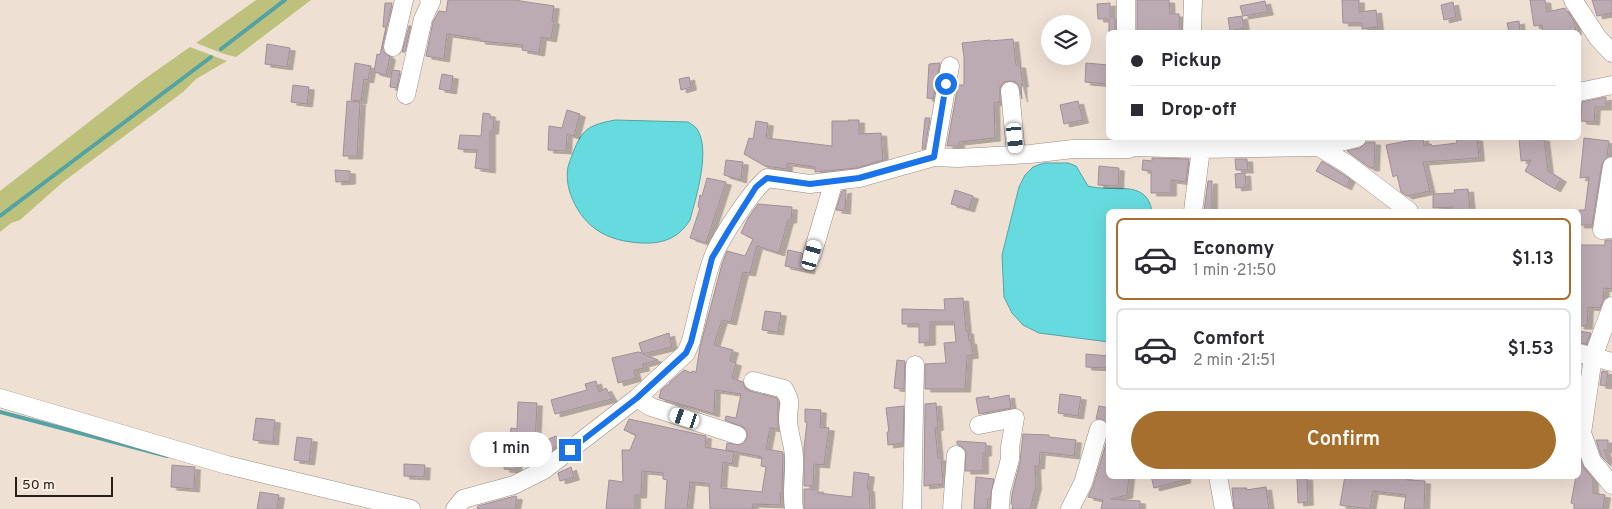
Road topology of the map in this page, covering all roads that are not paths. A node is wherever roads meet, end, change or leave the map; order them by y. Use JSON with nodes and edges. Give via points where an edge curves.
{"nodes":[{"id":1,"x":404,"y":0,"type":"edge"},
{"id":2,"x":429,"y":0,"type":"edge"},
{"id":3,"x":1126,"y":0,"type":"edge"},
{"id":4,"x":1193,"y":0,"type":"edge"},
{"id":5,"x":1573,"y":0,"type":"edge"},
{"id":6,"x":1126,"y":30,"type":"edge"},
{"id":7,"x":1192,"y":30,"type":"edge"},
{"id":8,"x":393,"y":47,"type":"dead end"},
{"id":9,"x":1612,"y":53,"type":"edge"},
{"id":10,"x":950,"y":66,"type":"dead end"},
{"id":11,"x":1612,"y":85,"type":"edge"},
{"id":12,"x":1010,"y":91,"type":"dead end"},
{"id":13,"x":1581,"y":92,"type":"edge"},
{"id":14,"x":406,"y":95,"type":"dead end"},
{"id":15,"x":1349,"y":140,"type":"edge"},
{"id":16,"x":1133,"y":142,"type":"edge"},
{"id":17,"x":1182,"y":142,"type":"edge"},
{"id":18,"x":1319,"y":147,"type":"junction"},
{"id":19,"x":1201,"y":149,"type":"junction"},
{"id":20,"x":1016,"y":154,"type":"junction"},
{"id":21,"x":934,"y":157,"type":"junction"},
{"id":22,"x":1612,"y":166,"type":"edge"},
{"id":23,"x":834,"y":181,"type":"junction"},
{"id":24,"x":1193,"y":209,"type":"edge"},
{"id":25,"x":1406,"y":209,"type":"edge"},
{"id":26,"x":1612,"y":229,"type":"edge"},
{"id":27,"x":812,"y":255,"type":"dead end"},
{"id":28,"x":1612,"y":306,"type":"edge"},
{"id":29,"x":1586,"y":355,"type":"edge"},
{"id":30,"x":1612,"y":362,"type":"edge"},
{"id":31,"x":915,"y":365,"type":"dead end"},
{"id":32,"x":753,"y":381,"type":"dead end"},
{"id":33,"x":641,"y":394,"type":"junction"},
{"id":34,"x":0,"y":398,"type":"edge"},
{"id":35,"x":979,"y":425,"type":"dead end"},
{"id":36,"x":1099,"y":429,"type":"dead end"},
{"id":37,"x":737,"y":435,"type":"dead end"},
{"id":38,"x":956,"y":455,"type":"dead end"},
{"id":39,"x":1219,"y":479,"type":"edge"},
{"id":40,"x":1612,"y":485,"type":"edge"},
{"id":41,"x":411,"y":509,"type":"edge"},
{"id":42,"x":455,"y":509,"type":"edge"},
{"id":43,"x":794,"y":509,"type":"edge"},
{"id":44,"x":912,"y":509,"type":"edge"},
{"id":45,"x":952,"y":509,"type":"edge"},
{"id":46,"x":1000,"y":509,"type":"edge"},
{"id":47,"x":1070,"y":509,"type":"edge"},
{"id":48,"x":1224,"y":509,"type":"edge"}],
"edges":[{"from":1,"to":8,"type":"street"},
{"from":2,"to":14,"type":"street"},
{"from":3,"to":6,"type":"street"},
{"from":4,"to":7,"type":"street"},
{"from":5,"to":9,"type":"street"},
{"from":10,"to":21,"type":"street"},
{"from":11,"to":13,"type":"street"},
{"from":12,"to":20,"type":"street"},
{"from":15,"to":18,"type":"street"},
{"from":16,"to":17,"type":"street"},
{"from":16,"to":20,"type":"street","via":[[1129,149]]},
{"from":17,"to":19,"type":"street"},
{"from":18,"to":19,"type":"street"},
{"from":18,"to":25,"type":"street"},
{"from":19,"to":24,"type":"street"},
{"from":20,"to":21,"type":"street"},
{"from":21,"to":23,"type":"street","via":[[859,178]]},
{"from":22,"to":26,"type":"street","via":[[1602,230]]},
{"from":23,"to":27,"type":"street"},
{"from":23,"to":33,"type":"street","via":[[810,184],[767,178],[756,187],[712,258],[686,353]]},
{"from":28,"to":29,"type":"street"},
{"from":29,"to":30,"type":"street"},
{"from":29,"to":40,"type":"street","via":[[1582,433],[1592,461]]},
{"from":31,"to":44,"type":"street"},
{"from":32,"to":43,"type":"street","via":[[784,389],[791,402],[788,418],[794,456]]},
{"from":33,"to":37,"type":"street","via":[[643,402],[651,407]]},
{"from":33,"to":42,"type":"street","via":[[544,470],[514,484],[463,499]]},
{"from":34,"to":41,"type":"street","via":[[227,465]]},
{"from":35,"to":46,"type":"street","via":[[1015,418]]},
{"from":36,"to":47,"type":"street"},
{"from":38,"to":45,"type":"street"},
{"from":39,"to":48,"type":"street"}]}
